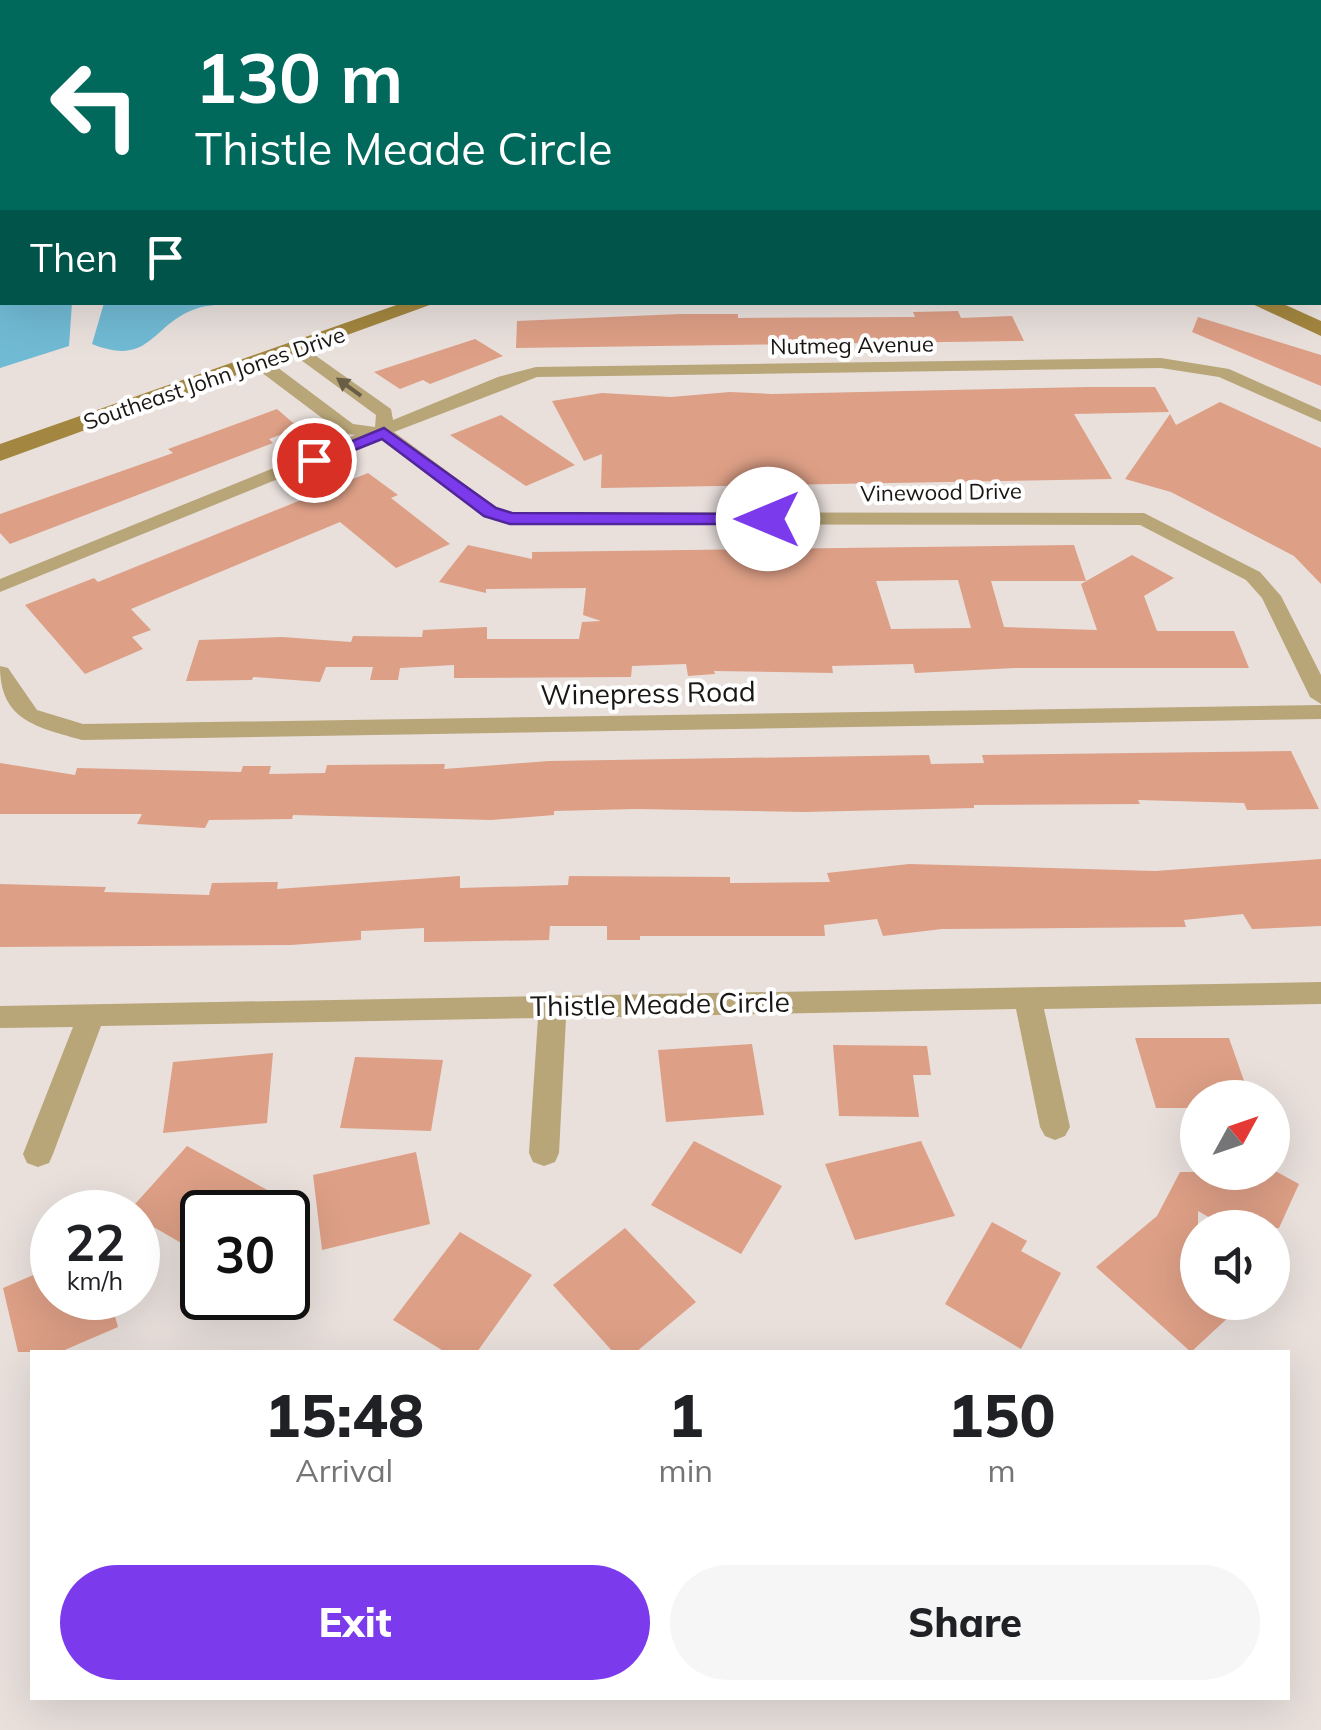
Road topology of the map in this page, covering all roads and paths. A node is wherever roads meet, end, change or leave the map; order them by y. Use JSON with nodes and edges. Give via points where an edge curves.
{"nodes":[{"id":1,"x":419,"y":305,"type":"edge"},
{"id":2,"x":1266,"y":305,"type":"edge"},
{"id":3,"x":1321,"y":329,"type":"edge"},
{"id":4,"x":296,"y":349,"type":"junction"},
{"id":5,"x":259,"y":362,"type":"junction"},
{"id":6,"x":1321,"y":418,"type":"edge"},
{"id":7,"x":384,"y":432,"type":"junction"},
{"id":8,"x":0,"y":453,"type":"edge"},
{"id":9,"x":0,"y":586,"type":"edge"},
{"id":10,"x":0,"y":673,"type":"edge"},
{"id":11,"x":1321,"y":697,"type":"edge"},
{"id":12,"x":1321,"y":712,"type":"edge"},
{"id":13,"x":1321,"y":993,"type":"edge"},
{"id":14,"x":1028,"y":999,"type":"junction"},
{"id":15,"x":554,"y":1006,"type":"junction"},
{"id":16,"x":92,"y":1014,"type":"junction"},
{"id":17,"x":0,"y":1017,"type":"edge"},
{"id":18,"x":1055,"y":1127,"type":"dead end"},
{"id":19,"x":38,"y":1154,"type":"dead end"},
{"id":20,"x":544,"y":1154,"type":"dead end"}],
"edges":[{"from":1,"to":4,"type":"main road","name":"Southeast John Jones Drive"},
{"from":2,"to":3,"type":"main road"},
{"from":4,"to":5,"type":"main road","name":"Southeast John Jones Drive"},
{"from":7,"to":4,"type":"street","name":"Vinewood Drive","one_way":true,"via":[[385,413]]},
{"from":5,"to":7,"type":"street","name":"Vinewood Drive","via":[[348,429]]},
{"from":5,"to":8,"type":"main road","name":"Southeast John Jones Drive"},
{"from":6,"to":7,"type":"street","name":"Nutmeg Avenue","via":[[1223,373],[1160,362],[536,372]]},
{"from":7,"to":9,"type":"street"},
{"from":7,"to":11,"type":"street","name":"Vinewood Drive","via":[[490,512],[530,521],[1144,519],[1253,576],[1271,596]]},
{"from":10,"to":12,"type":"street","name":"Winepress Road","via":[[29,715],[82,732]]},
{"from":13,"to":14,"type":"street","name":"Thistle Meade Circle"},
{"from":14,"to":15,"type":"street","name":"Thistle Meade Circle"},
{"from":14,"to":18,"type":"street"},
{"from":15,"to":16,"type":"street","name":"Thistle Meade Circle"},
{"from":15,"to":20,"type":"street"},
{"from":16,"to":17,"type":"street","name":"Thistle Meade Circle"},
{"from":16,"to":19,"type":"street"}]}
